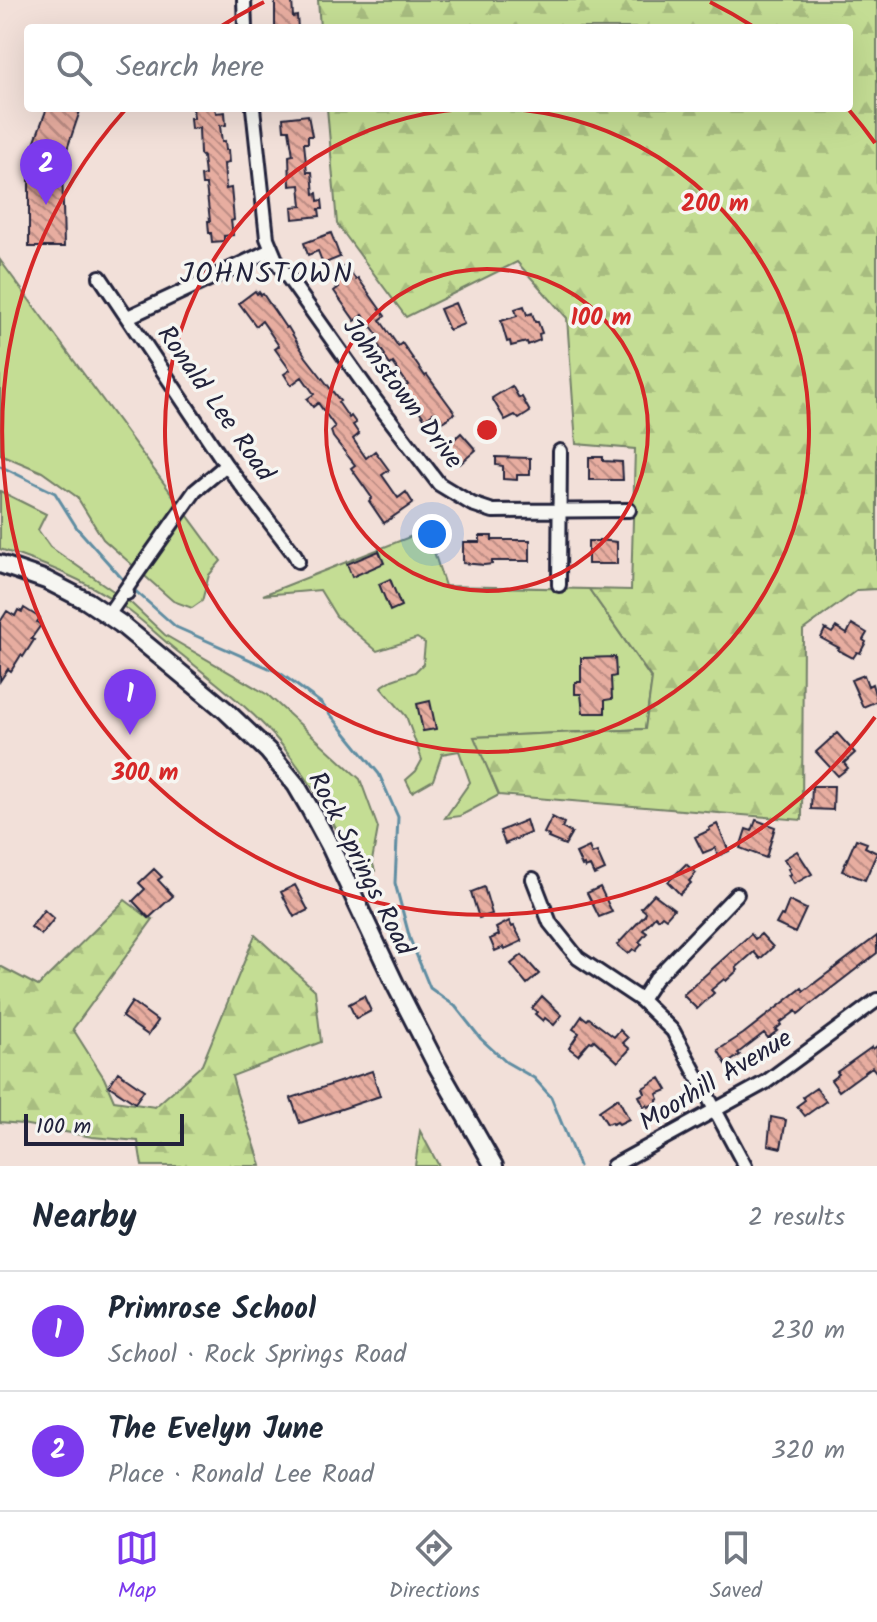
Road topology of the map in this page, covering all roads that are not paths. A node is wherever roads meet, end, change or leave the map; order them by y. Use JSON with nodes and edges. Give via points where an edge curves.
{"nodes":[{"id":1,"x":244,"y":0,"type":"edge"},
{"id":2,"x":245,"y":24,"type":"edge"},
{"id":3,"x":253,"y":112,"type":"edge"},
{"id":4,"x":271,"y":250,"type":"junction"},
{"id":5,"x":100,"y":277,"type":"dead end"},
{"id":6,"x":128,"y":317,"type":"junction"},
{"id":7,"x":560,"y":451,"type":"dead end"},
{"id":8,"x":226,"y":465,"type":"junction"},
{"id":9,"x":558,"y":510,"type":"junction"},
{"id":10,"x":629,"y":510,"type":"dead end"},
{"id":11,"x":282,"y":562,"type":"dead end"},
{"id":12,"x":0,"y":564,"type":"edge"},
{"id":13,"x":559,"y":585,"type":"dead end"},
{"id":14,"x":108,"y":615,"type":"junction"},
{"id":15,"x":533,"y":879,"type":"dead end"},
{"id":16,"x":737,"y":894,"type":"dead end"},
{"id":17,"x":641,"y":1000,"type":"junction"},
{"id":18,"x":877,"y":1000,"type":"edge"},
{"id":19,"x":716,"y":1111,"type":"junction"},
{"id":20,"x":494,"y":1166,"type":"edge"},
{"id":21,"x":613,"y":1166,"type":"edge"},
{"id":22,"x":745,"y":1166,"type":"edge"}],
"edges":[{"from":1,"to":2,"type":"street"},
{"from":3,"to":4,"type":"street","name":"Johnstown Drive"},
{"from":4,"to":6,"type":"street"},
{"from":4,"to":9,"type":"street","name":"Johnstown Drive","via":[[439,485],[493,511]]},
{"from":5,"to":6,"type":"street","name":"Ronald Lee Road"},
{"from":6,"to":8,"type":"street","name":"Ronald Lee Road"},
{"from":7,"to":9,"type":"street"},
{"from":8,"to":11,"type":"street","name":"Ronald Lee Road","via":[[297,558]]},
{"from":8,"to":14,"type":"street","via":[[195,491]]},
{"from":9,"to":10,"type":"street","name":"Johnstown Drive"},
{"from":9,"to":13,"type":"street"},
{"from":12,"to":14,"type":"street","name":"Rock Springs Road","via":[[46,580]]},
{"from":14,"to":20,"type":"street","name":"Rock Springs Road","via":[[236,719],[296,785],[425,1043]]},
{"from":15,"to":17,"type":"street","via":[[550,923],[578,958]]},
{"from":16,"to":17,"type":"street"},
{"from":17,"to":19,"type":"street","via":[[673,1031]]},
{"from":18,"to":19,"type":"street","name":"Moorhill Avenue","via":[[766,1082]]},
{"from":19,"to":21,"type":"street","name":"Moorhill Avenue"},
{"from":19,"to":22,"type":"street"}]}
